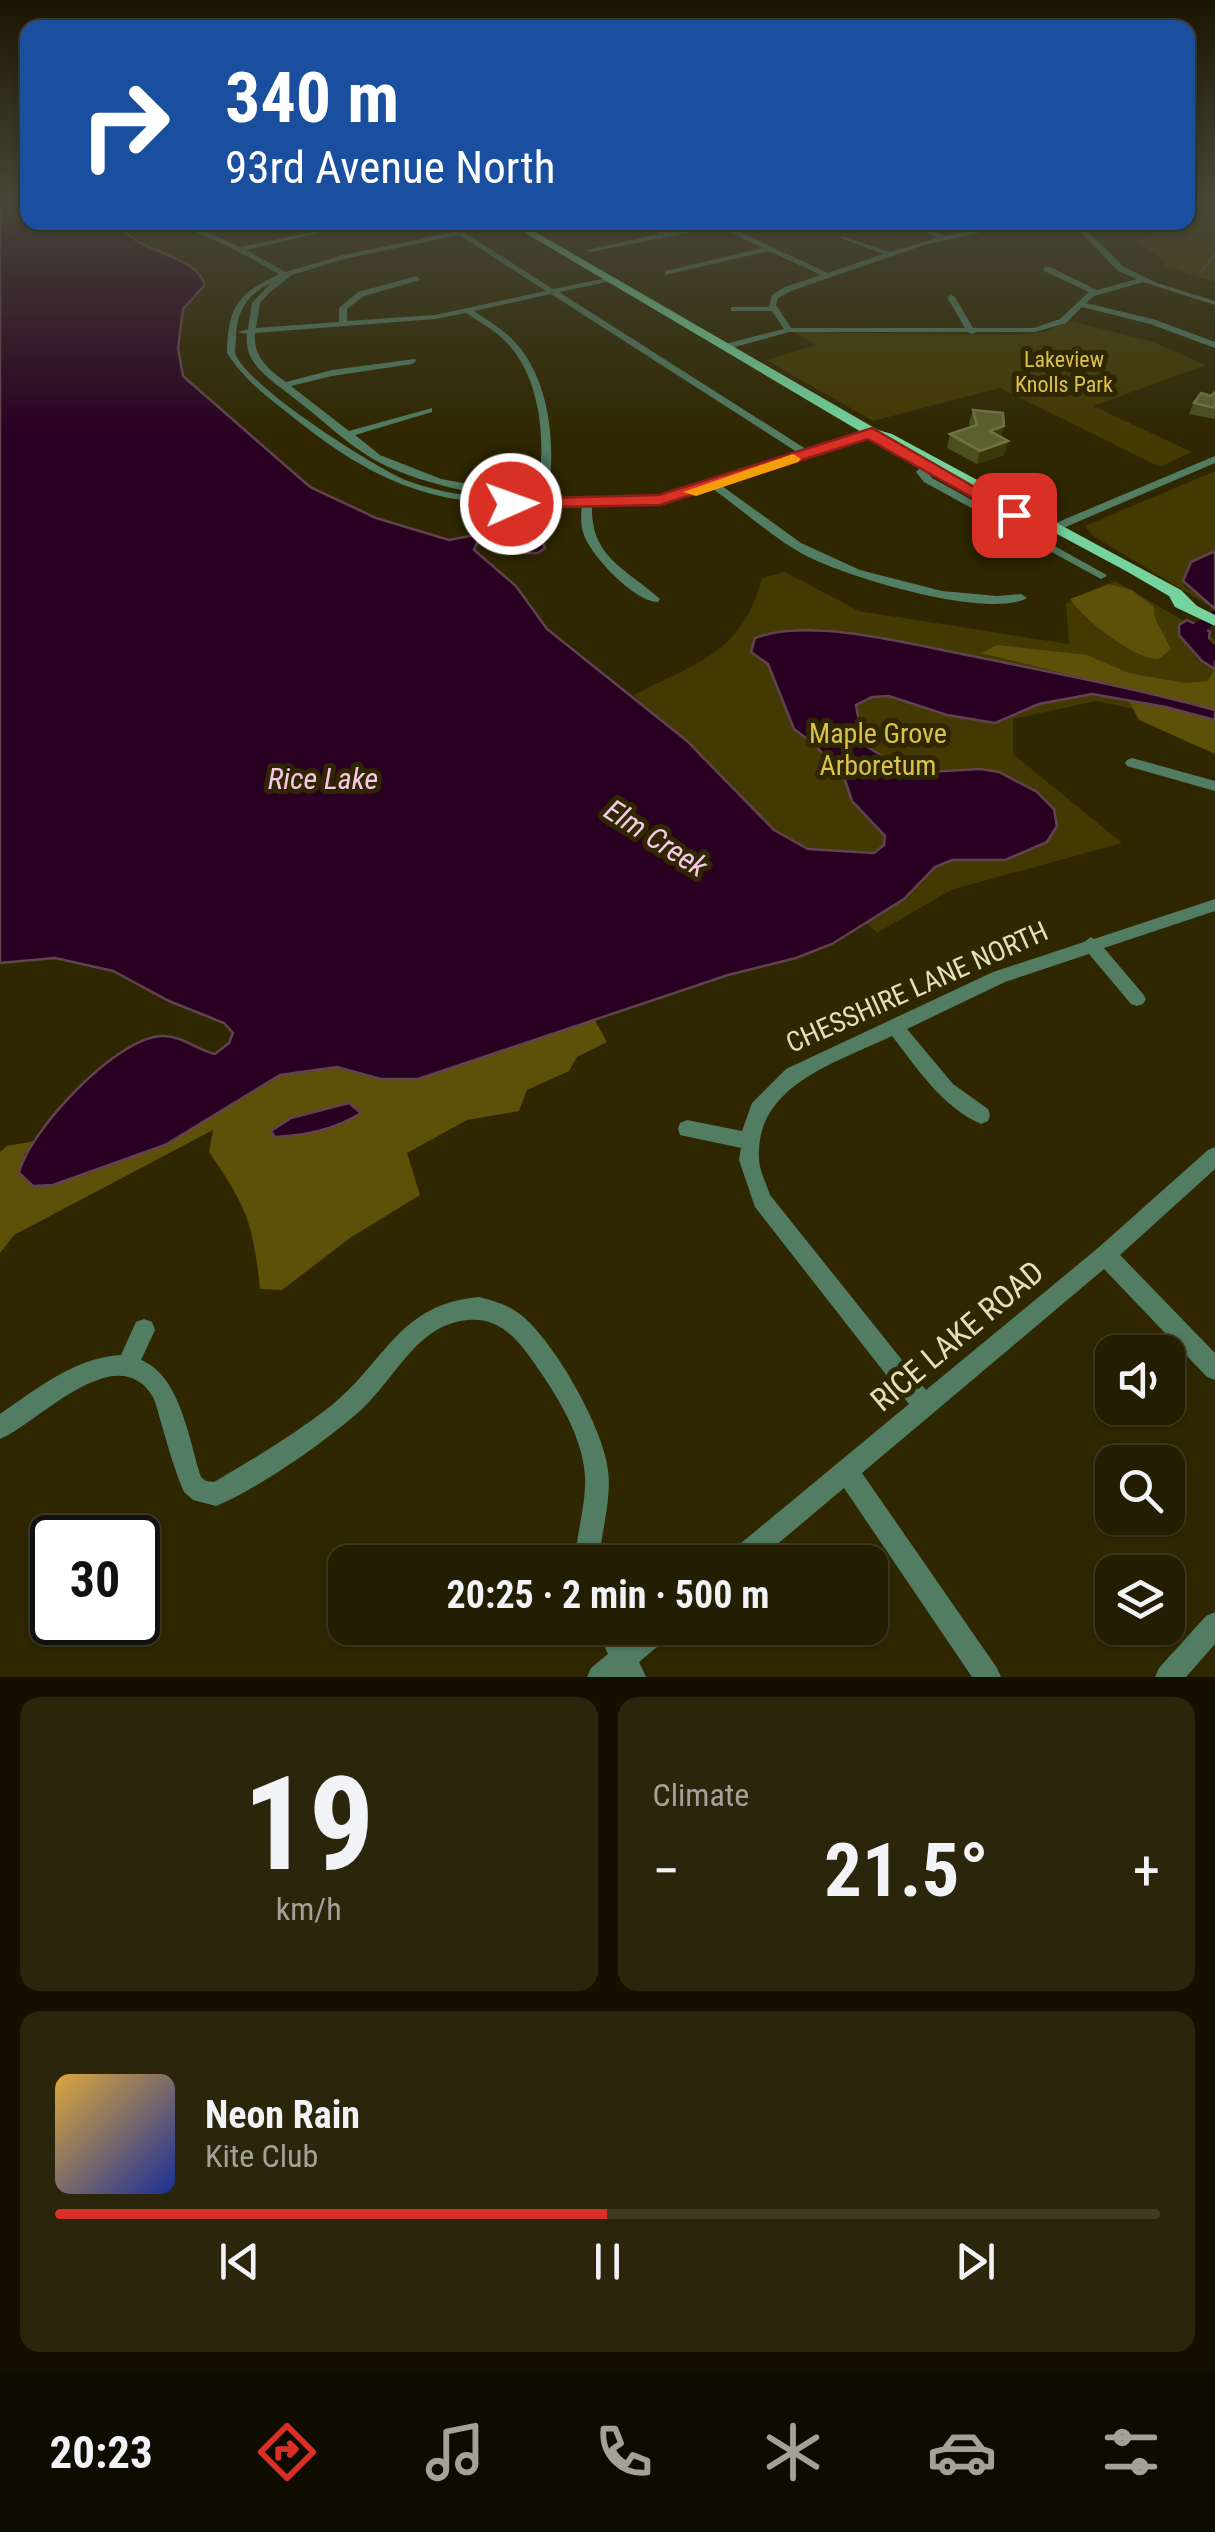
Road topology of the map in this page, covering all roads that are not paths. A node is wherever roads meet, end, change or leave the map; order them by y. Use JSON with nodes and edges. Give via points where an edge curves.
{"nodes":[{"id":1,"x":275,"y":279,"type":"edge"},
{"id":2,"x":282,"y":279,"type":"edge"},
{"id":3,"x":413,"y":279,"type":"edge"},
{"id":4,"x":533,"y":279,"type":"edge"},
{"id":5,"x":815,"y":279,"type":"edge"},
{"id":6,"x":1067,"y":279,"type":"edge"},
{"id":7,"x":609,"y":280,"type":"joint"},
{"id":8,"x":1143,"y":280,"type":"joint"},
{"id":9,"x":553,"y":292,"type":"junction"},
{"id":10,"x":1095,"y":292,"type":"junction"},
{"id":11,"x":952,"y":296,"type":"dead end"},
{"id":12,"x":1215,"y":303,"type":"edge"},
{"id":13,"x":1080,"y":304,"type":"junction"},
{"id":14,"x":772,"y":309,"type":"junction"},
{"id":15,"x":734,"y":310,"type":"dead end"},
{"id":16,"x":469,"y":311,"type":"junction"},
{"id":17,"x":343,"y":326,"type":"junction"},
{"id":18,"x":789,"y":330,"type":"junction"},
{"id":19,"x":252,"y":332,"type":"junction"},
{"id":20,"x":972,"y":332,"type":"junction"},
{"id":21,"x":233,"y":333,"type":"junction"},
{"id":22,"x":1215,"y":344,"type":"edge"},
{"id":23,"x":724,"y":347,"type":"junction"},
{"id":24,"x":412,"y":362,"type":"dead end"},
{"id":25,"x":285,"y":385,"type":"junction"},
{"id":26,"x":314,"y":406,"type":"junction"},
{"id":27,"x":429,"y":410,"type":"dead end"},
{"id":28,"x":296,"y":412,"type":"junction"},
{"id":29,"x":872,"y":433,"type":"junction"},
{"id":30,"x":348,"y":434,"type":"junction"},
{"id":31,"x":808,"y":454,"type":"junction"},
{"id":32,"x":1215,"y":459,"type":"edge"},
{"id":33,"x":714,"y":485,"type":"junction"},
{"id":34,"x":542,"y":500,"type":"junction"},
{"id":35,"x":587,"y":504,"type":"junction"},
{"id":36,"x":1044,"y":532,"type":"junction"},
{"id":37,"x":1102,"y":576,"type":"dead end"},
{"id":38,"x":1021,"y":598,"type":"dead end"},
{"id":39,"x":654,"y":599,"type":"dead end"},
{"id":40,"x":1215,"y":622,"type":"edge"},
{"id":41,"x":1132,"y":762,"type":"dead end"},
{"id":42,"x":1215,"y":786,"type":"edge"},
{"id":43,"x":1215,"y":905,"type":"edge"},
{"id":44,"x":1091,"y":944,"type":"junction"},
{"id":45,"x":1137,"y":999,"type":"dead end"},
{"id":46,"x":894,"y":1026,"type":"junction"},
{"id":47,"x":981,"y":1115,"type":"dead end"},
{"id":48,"x":686,"y":1129,"type":"dead end"},
{"id":49,"x":749,"y":1141,"type":"junction"},
{"id":50,"x":1215,"y":1156,"type":"edge"},
{"id":51,"x":1106,"y":1254,"type":"junction"},
{"id":52,"x":144,"y":1330,"type":"dead end"},
{"id":53,"x":128,"y":1363,"type":"junction"},
{"id":54,"x":1215,"y":1369,"type":"edge"},
{"id":55,"x":925,"y":1406,"type":"junction"},
{"id":56,"x":0,"y":1428,"type":"edge"},
{"id":57,"x":847,"y":1472,"type":"junction"},
{"id":58,"x":590,"y":1545,"type":"edge"},
{"id":59,"x":759,"y":1545,"type":"edge"},
{"id":60,"x":1215,"y":1626,"type":"edge"},
{"id":61,"x":646,"y":1645,"type":"edge"},
{"id":62,"x":628,"y":1667,"type":"edge"},
{"id":63,"x":600,"y":1677,"type":"edge"},
{"id":64,"x":988,"y":1677,"type":"edge"},
{"id":65,"x":1168,"y":1677,"type":"edge"}],
"edges":[{"from":1,"to":21,"type":"street","via":[[243,298]]},
{"from":2,"to":19,"type":"street","via":[[260,296]]},
{"from":3,"to":17,"type":"street","via":[[352,298],[343,308]]},
{"from":4,"to":9,"type":"street"},
{"from":5,"to":14,"type":"street","via":[[783,291]]},
{"from":6,"to":10,"type":"street"},
{"from":7,"to":9,"type":"street"},
{"from":7,"to":23,"type":"main road"},
{"from":8,"to":10,"type":"street"},
{"from":8,"to":12,"type":"street"},
{"from":9,"to":16,"type":"street"},
{"from":9,"to":31,"type":"street"},
{"from":10,"to":13,"type":"street"},
{"from":11,"to":20,"type":"street"},
{"from":13,"to":20,"type":"street","via":[[1051,326]]},
{"from":13,"to":22,"type":"street"},
{"from":14,"to":15,"type":"street"},
{"from":14,"to":18,"type":"street"},
{"from":16,"to":17,"type":"street"},
{"from":16,"to":34,"type":"street","via":[[518,351],[537,396],[547,448]]},
{"from":17,"to":19,"type":"street"},
{"from":18,"to":20,"type":"street"},
{"from":18,"to":23,"type":"street"},
{"from":19,"to":21,"type":"street"},
{"from":19,"to":25,"type":"street","via":[[254,357]]},
{"from":21,"to":28,"type":"street","via":[[232,353],[241,371]]},
{"from":23,"to":29,"type":"main road"},
{"from":24,"to":25,"type":"street"},
{"from":25,"to":26,"type":"street"},
{"from":26,"to":28,"type":"street"},
{"from":26,"to":30,"type":"street"},
{"from":27,"to":30,"type":"street"},
{"from":28,"to":34,"type":"street","via":[[353,459],[402,484],[482,502]]},
{"from":29,"to":31,"type":"street"},
{"from":29,"to":36,"type":"main road"},
{"from":29,"to":36,"type":"main road"},
{"from":30,"to":34,"type":"street","via":[[417,475]]},
{"from":31,"to":33,"type":"street"},
{"from":32,"to":36,"type":"street"},
{"from":33,"to":35,"type":"street","via":[[660,500]]},
{"from":33,"to":38,"type":"street","via":[[818,557],[934,593]]},
{"from":34,"to":35,"type":"street"},
{"from":35,"to":39,"type":"street","via":[[595,548]]},
{"from":36,"to":37,"type":"street"},
{"from":36,"to":40,"type":"main road","via":[[1175,593]]},
{"from":41,"to":42,"type":"street"},
{"from":43,"to":44,"type":"street","name":"CHESSHIRE LANE NORTH"},
{"from":44,"to":45,"type":"street","name":"CHESSHIRE LANE NORTH"},
{"from":44,"to":46,"type":"street","name":"CHESSHIRE LANE NORTH"},
{"from":46,"to":47,"type":"street","via":[[947,1090]]},
{"from":46,"to":49,"type":"street","name":"CHESSHIRE LANE NORTH","via":[[792,1075],[759,1108]]},
{"from":48,"to":49,"type":"street"},
{"from":49,"to":55,"type":"street","via":[[762,1200]]},
{"from":50,"to":51,"type":"street","name":"RICE LAKE ROAD"},
{"from":51,"to":54,"type":"street"},
{"from":51,"to":55,"type":"street","name":"RICE LAKE ROAD"},
{"from":52,"to":53,"type":"street"},
{"from":53,"to":56,"type":"street","via":[[78,1376]]},
{"from":53,"to":58,"type":"street","via":[[162,1390],[192,1484],[216,1494],[352,1403],[432,1319],[468,1309],[505,1315],[534,1339],[592,1445],[597,1474]]},
{"from":55,"to":57,"type":"street","name":"RICE LAKE ROAD"},
{"from":57,"to":59,"type":"street","name":"RICE LAKE ROAD"},
{"from":57,"to":64,"type":"street"},
{"from":60,"to":65,"type":"street"},
{"from":61,"to":62,"type":"street"},
{"from":62,"to":63,"type":"street"}]}
